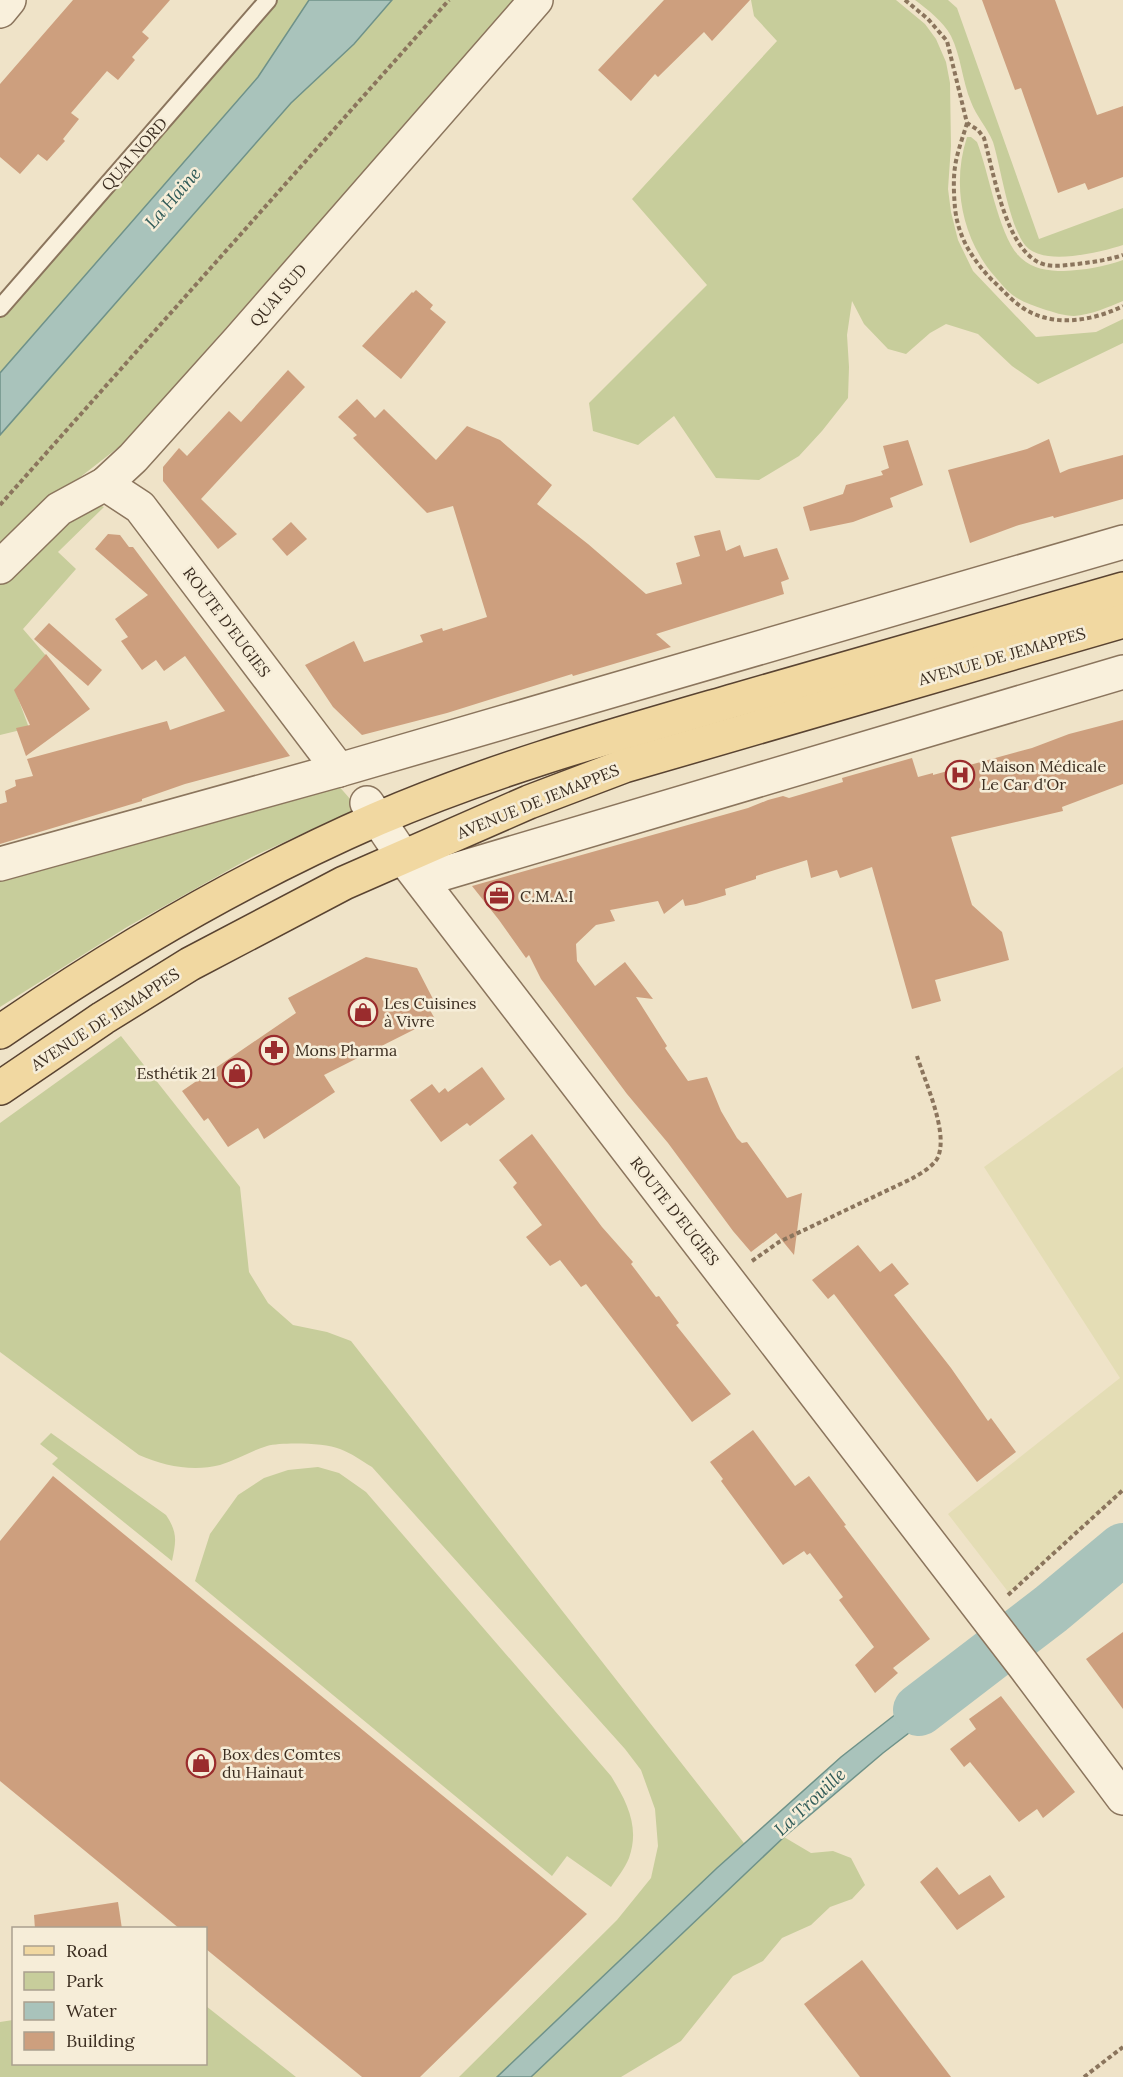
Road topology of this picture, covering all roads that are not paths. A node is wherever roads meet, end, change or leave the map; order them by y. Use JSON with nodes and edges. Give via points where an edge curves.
{"nodes":[{"id":1,"x":9,"y":0,"type":"edge"},
{"id":2,"x":268,"y":0,"type":"edge"},
{"id":3,"x":536,"y":0,"type":"edge"},
{"id":4,"x":0,"y":11,"type":"edge"},
{"id":5,"x":0,"y":308,"type":"edge"},
{"id":6,"x":105,"y":484,"type":"junction"},
{"id":7,"x":1123,"y":542,"type":"edge"},
{"id":8,"x":0,"y":567,"type":"edge"},
{"id":9,"x":1123,"y":589,"type":"edge"},
{"id":10,"x":1123,"y":621,"type":"edge"},
{"id":11,"x":1123,"y":672,"type":"edge"},
{"id":12,"x":339,"y":770,"type":"junction"},
{"id":13,"x":373,"y":811,"type":"junction"},
{"id":14,"x":0,"y":864,"type":"edge"},
{"id":15,"x":412,"y":868,"type":"junction"},
{"id":16,"x":0,"y":1032,"type":"edge"},
{"id":17,"x":0,"y":1088,"type":"edge"},
{"id":18,"x":1123,"y":1798,"type":"edge"}],
"edges":[{"from":1,"to":4,"type":"street"},
{"from":2,"to":5,"type":"lane","name":"QUAI NORD"},
{"from":3,"to":6,"type":"street","name":"QUAI SUD","via":[[239,340]]},
{"from":6,"to":8,"type":"street","name":"QUAI SUD","via":[[59,509]]},
{"from":6,"to":12,"type":"street","name":"ROUTE D'EUGIES","via":[[140,507]]},
{"from":7,"to":12,"type":"street"},
{"from":9,"to":13,"type":"main road","name":"AVENUE DE JEMAPPES"},
{"from":10,"to":15,"type":"main road","name":"AVENUE DE JEMAPPES","via":[[624,766],[529,802]]},
{"from":11,"to":15,"type":"street","name":"AVENUE DE JEMAPPES"},
{"from":12,"to":14,"type":"street"},
{"from":13,"to":15,"type":"street","name":"ROUTE D'EUGIES"},
{"from":13,"to":16,"type":"main road","name":"AVENUE DE JEMAPPES","via":[[125,949]]},
{"from":15,"to":17,"type":"main road","name":"AVENUE DE JEMAPPES","via":[[344,883],[190,964]]},
{"from":15,"to":18,"type":"street","name":"ROUTE D'EUGIES"}]}
